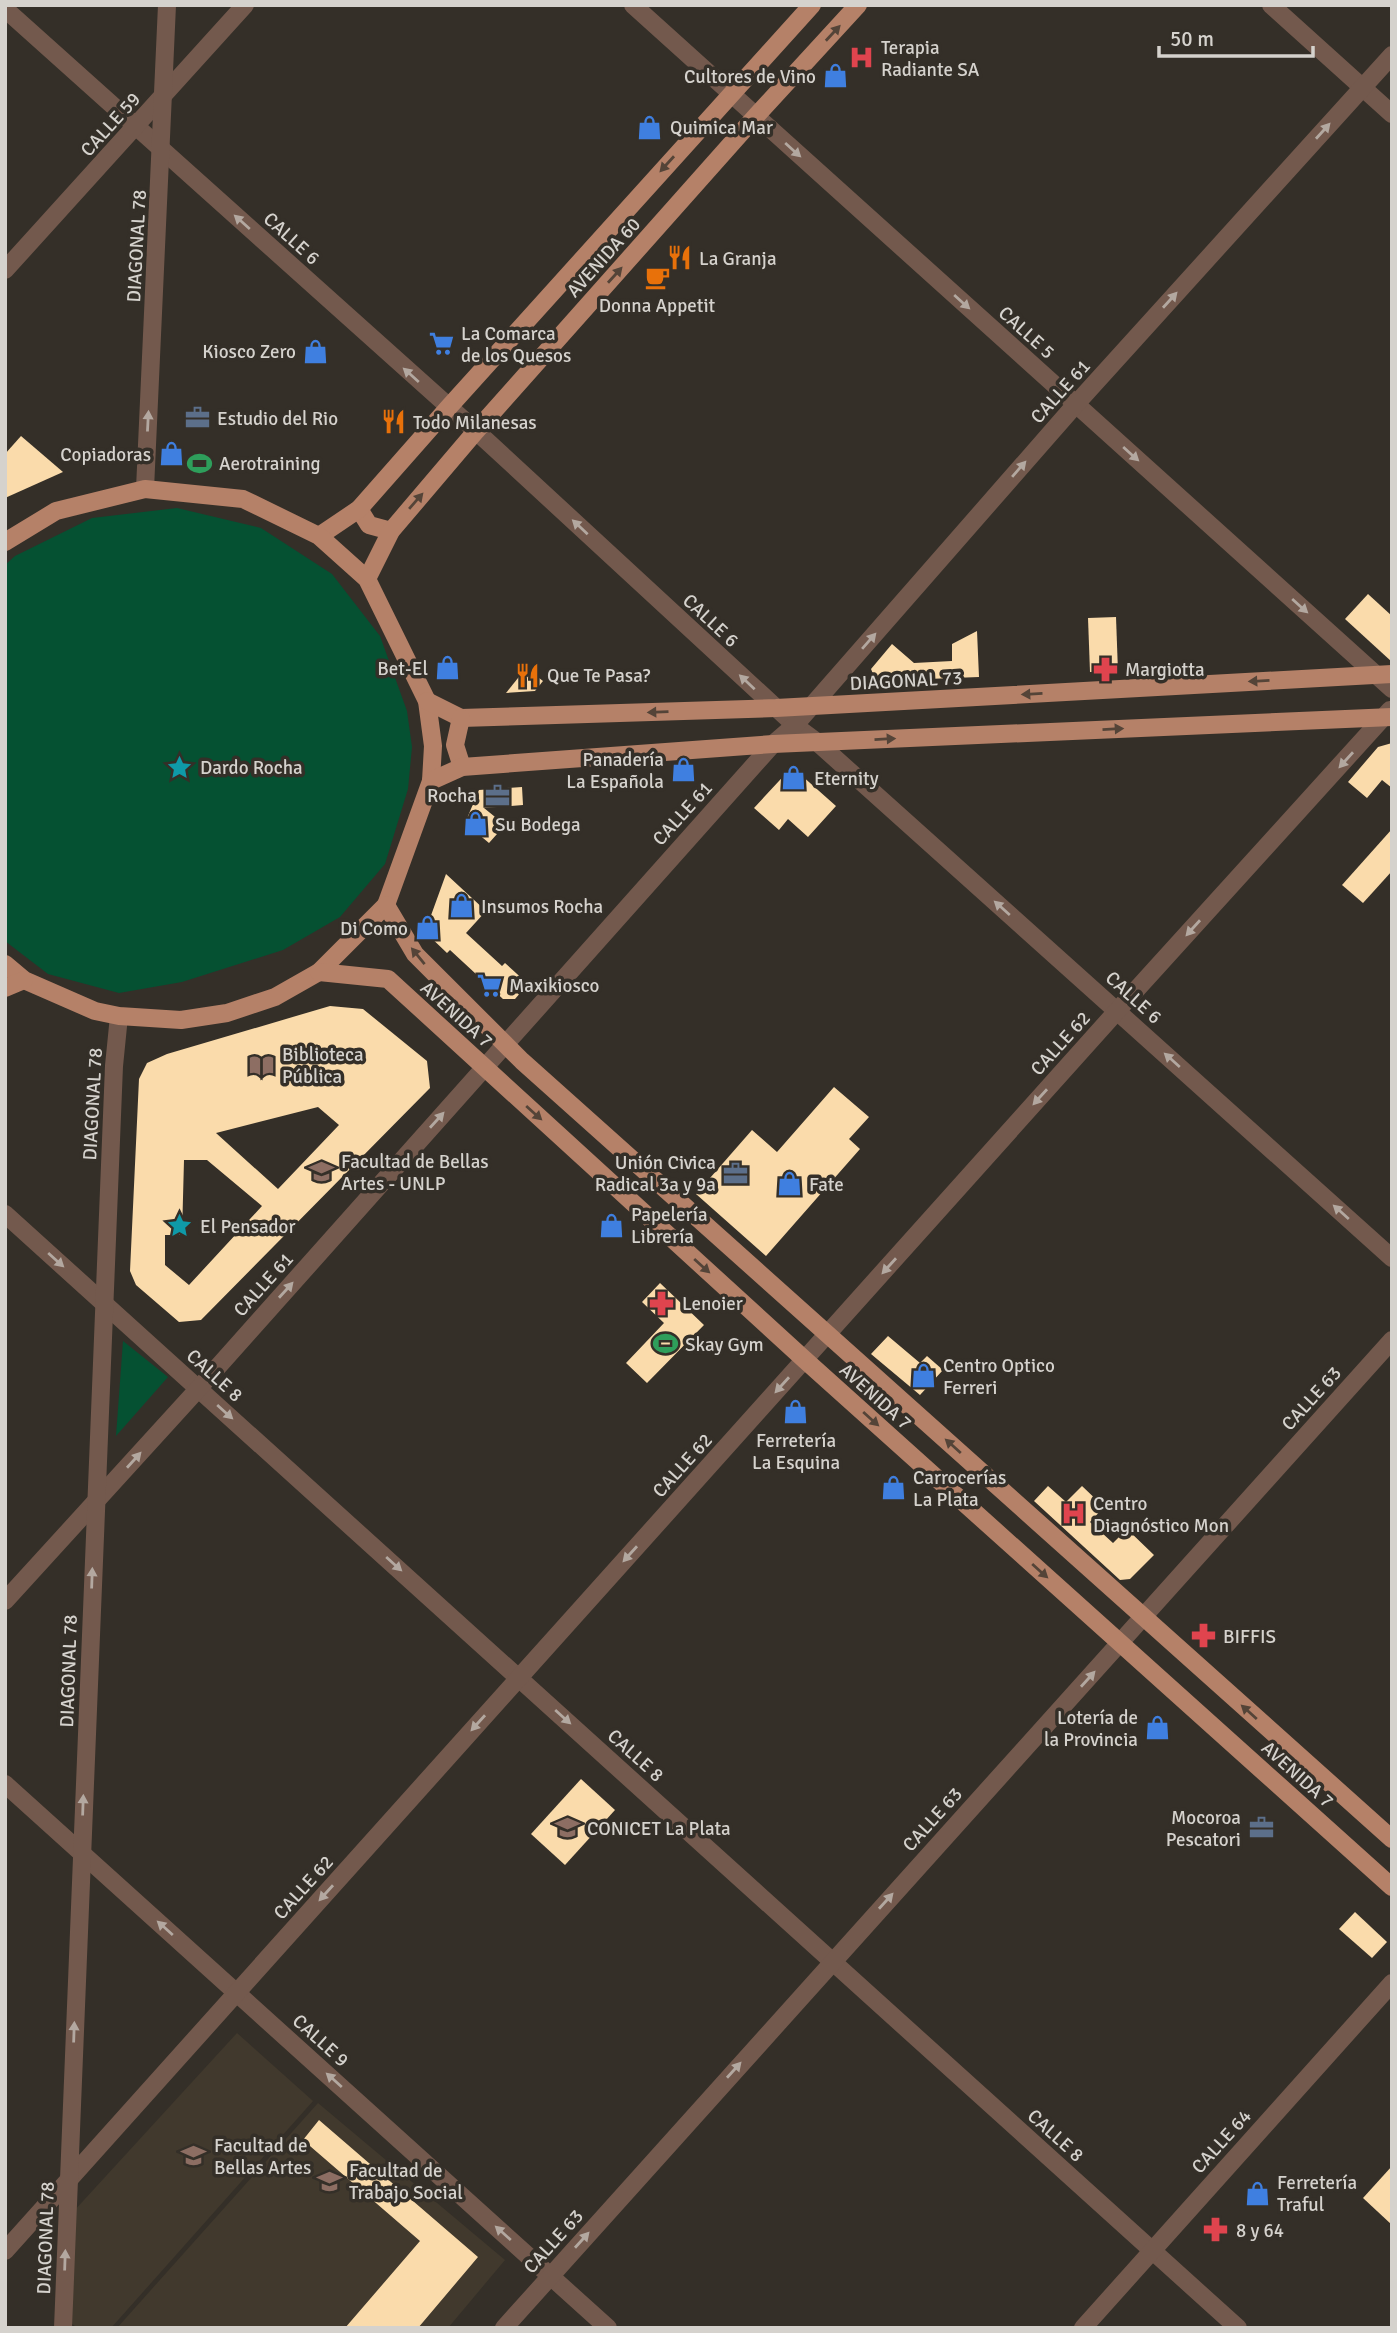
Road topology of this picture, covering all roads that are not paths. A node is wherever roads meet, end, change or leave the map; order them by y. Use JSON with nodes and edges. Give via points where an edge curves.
{"nodes":[{"id":1,"x":167,"y":5,"type":"edge"},
{"id":2,"x":246,"y":5,"type":"edge"},
{"id":3,"x":633,"y":5,"type":"edge"},
{"id":4,"x":812,"y":5,"type":"edge"},
{"id":5,"x":858,"y":5,"type":"edge"},
{"id":6,"x":1271,"y":5,"type":"edge"},
{"id":7,"x":5,"y":9,"type":"edge"},
{"id":8,"x":1392,"y":55,"type":"edge"},
{"id":9,"x":1363,"y":87,"type":"junction"},
{"id":10,"x":731,"y":93,"type":"junction"},
{"id":11,"x":164,"y":95,"type":"junction"},
{"id":12,"x":1392,"y":114,"type":"edge"},
{"id":13,"x":756,"y":116,"type":"junction"},
{"id":14,"x":135,"y":127,"type":"junction"},
{"id":15,"x":162,"y":150,"type":"junction"},
{"id":16,"x":5,"y":271,"type":"edge"},
{"id":17,"x":1076,"y":404,"type":"junction"},
{"id":18,"x":448,"y":408,"type":"junction"},
{"id":19,"x":476,"y":431,"type":"junction"},
{"id":20,"x":145,"y":489,"type":"junction"},
{"id":21,"x":359,"y":509,"type":"junction"},
{"id":22,"x":391,"y":531,"type":"junction"},
{"id":23,"x":319,"y":537,"type":"junction"},
{"id":24,"x":5,"y":542,"type":"edge"},
{"id":25,"x":367,"y":579,"type":"junction"},
{"id":26,"x":1384,"y":675,"type":"edge"},
{"id":27,"x":1392,"y":689,"type":"edge"},
{"id":28,"x":427,"y":701,"type":"junction"},
{"id":29,"x":811,"y":706,"type":"junction"},
{"id":30,"x":776,"y":708,"type":"junction"},
{"id":31,"x":1389,"y":714,"type":"edge"},
{"id":32,"x":461,"y":718,"type":"junction"},
{"id":33,"x":795,"y":725,"type":"junction"},
{"id":34,"x":817,"y":742,"type":"junction"},
{"id":35,"x":773,"y":744,"type":"junction"},
{"id":36,"x":462,"y":767,"type":"junction"},
{"id":37,"x":431,"y":781,"type":"junction"},
{"id":38,"x":386,"y":905,"type":"junction"},
{"id":39,"x":5,"y":964,"type":"edge"},
{"id":40,"x":319,"y":972,"type":"junction"},
{"id":41,"x":24,"y":981,"type":"junction"},
{"id":42,"x":5,"y":988,"type":"edge"},
{"id":43,"x":1117,"y":1011,"type":"junction"},
{"id":44,"x":118,"y":1016,"type":"junction"},
{"id":45,"x":504,"y":1044,"type":"junction"},
{"id":46,"x":484,"y":1067,"type":"junction"},
{"id":47,"x":5,"y":1214,"type":"edge"},
{"id":48,"x":1392,"y":1258,"type":"edge"},
{"id":49,"x":104,"y":1304,"type":"junction"},
{"id":50,"x":828,"y":1334,"type":"junction"},
{"id":51,"x":1392,"y":1340,"type":"edge"},
{"id":52,"x":805,"y":1360,"type":"junction"},
{"id":53,"x":199,"y":1388,"type":"junction"},
{"id":54,"x":96,"y":1502,"type":"junction"},
{"id":55,"x":5,"y":1601,"type":"edge"},
{"id":56,"x":1144,"y":1617,"type":"junction"},
{"id":57,"x":1121,"y":1643,"type":"junction"},
{"id":58,"x":519,"y":1677,"type":"junction"},
{"id":59,"x":5,"y":1784,"type":"edge"},
{"id":60,"x":1392,"y":1839,"type":"edge"},
{"id":61,"x":81,"y":1853,"type":"junction"},
{"id":62,"x":1392,"y":1887,"type":"edge"},
{"id":63,"x":831,"y":1961,"type":"junction"},
{"id":64,"x":1392,"y":1983,"type":"edge"},
{"id":65,"x":236,"y":1993,"type":"junction"},
{"id":66,"x":68,"y":2182,"type":"junction"},
{"id":67,"x":1152,"y":2250,"type":"junction"},
{"id":68,"x":5,"y":2251,"type":"edge"},
{"id":69,"x":550,"y":2276,"type":"junction"},
{"id":70,"x":63,"y":2328,"type":"edge"},
{"id":71,"x":504,"y":2328,"type":"edge"},
{"id":72,"x":608,"y":2328,"type":"edge"},
{"id":73,"x":1083,"y":2328,"type":"edge"},
{"id":74,"x":1238,"y":2328,"type":"edge"}],
"edges":[{"from":1,"to":11,"type":"street","name":"DIAGONAL 78"},
{"from":2,"to":11,"type":"street","name":"CALLE 59"},
{"from":3,"to":10,"type":"street","name":"CALLE 5"},
{"from":4,"to":10,"type":"main road","name":"AVENIDA 60"},
{"from":13,"to":5,"type":"main road","name":"AVENIDA 60","one_way":true},
{"from":6,"to":9,"type":"street"},
{"from":7,"to":14,"type":"street","name":"CALLE 6"},
{"from":8,"to":9,"type":"street","name":"CALLE 61"},
{"from":9,"to":12,"type":"street"},
{"from":17,"to":9,"type":"street","name":"CALLE 61","one_way":true},
{"from":10,"to":13,"type":"street","name":"CALLE 5"},
{"from":10,"to":18,"type":"main road","name":"AVENIDA 60","one_way":true},
{"from":11,"to":14,"type":"street","name":"CALLE 59"},
{"from":11,"to":15,"type":"street","name":"DIAGONAL 78"},
{"from":13,"to":17,"type":"street","name":"CALLE 5","one_way":true},
{"from":19,"to":13,"type":"main road","name":"AVENIDA 60","one_way":true},
{"from":14,"to":15,"type":"street","name":"CALLE 6"},
{"from":14,"to":16,"type":"street","name":"CALLE 59"},
{"from":18,"to":15,"type":"street","name":"CALLE 6","one_way":true},
{"from":20,"to":15,"type":"street","name":"DIAGONAL 78","one_way":true},
{"from":17,"to":26,"type":"street","name":"CALLE 5","one_way":true},
{"from":29,"to":17,"type":"street","name":"CALLE 61","one_way":true},
{"from":18,"to":19,"type":"street","name":"CALLE 6"},
{"from":18,"to":21,"type":"main road","name":"AVENIDA 60"},
{"from":22,"to":19,"type":"main road","name":"AVENIDA 60","one_way":true},
{"from":30,"to":19,"type":"street","name":"CALLE 6","one_way":true},
{"from":20,"to":23,"type":"main road","via":[[243,499]]},
{"from":20,"to":24,"type":"main road","via":[[56,511]]},
{"from":21,"to":22,"type":"main road","via":[[369,525]]},
{"from":21,"to":23,"type":"main road","name":"AVENIDA 60"},
{"from":22,"to":25,"type":"main road","name":"AVENIDA 60"},
{"from":23,"to":25,"type":"main road"},
{"from":25,"to":28,"type":"main road"},
{"from":26,"to":27,"type":"street","name":"CALLE 5"},
{"from":26,"to":29,"type":"main road","name":"DIAGONAL 73","one_way":true},
{"from":28,"to":32,"type":"main road","name":"DIAGONAL 73"},
{"from":28,"to":37,"type":"main road","via":[[433,746]]},
{"from":29,"to":30,"type":"main road","name":"DIAGONAL 73"},
{"from":29,"to":33,"type":"street","name":"CALLE 61"},
{"from":30,"to":32,"type":"main road","name":"DIAGONAL 73","one_way":true},
{"from":30,"to":33,"type":"street","name":"CALLE 6"},
{"from":34,"to":31,"type":"main road","one_way":true},
{"from":31,"to":43,"type":"street","name":"CALLE 62","one_way":true},
{"from":32,"to":36,"type":"main road","via":[[455,745]]},
{"from":33,"to":34,"type":"street","name":"CALLE 6"},
{"from":33,"to":35,"type":"street","name":"CALLE 61"},
{"from":34,"to":35,"type":"main road"},
{"from":43,"to":34,"type":"street","name":"CALLE 6","one_way":true},
{"from":35,"to":36,"type":"main road"},
{"from":35,"to":45,"type":"street","name":"CALLE 61"},
{"from":36,"to":37,"type":"main road"},
{"from":37,"to":38,"type":"main road"},
{"from":38,"to":40,"type":"main road"},
{"from":45,"to":38,"type":"main road","name":"AVENIDA 7","one_way":true,"via":[[415,954]]},
{"from":39,"to":41,"type":"main road"},
{"from":40,"to":44,"type":"main road","via":[[275,997],[228,1013],[181,1020]]},
{"from":40,"to":46,"type":"main road","name":"AVENIDA 7","via":[[388,979]]},
{"from":41,"to":42,"type":"main road"},
{"from":41,"to":44,"type":"main road"},
{"from":48,"to":43,"type":"street","name":"CALLE 6","one_way":true},
{"from":43,"to":50,"type":"street","name":"CALLE 62","one_way":true},
{"from":44,"to":49,"type":"street","name":"DIAGONAL 78"},
{"from":45,"to":46,"type":"street","name":"CALLE 61"},
{"from":45,"to":50,"type":"main road","name":"AVENIDA 7"},
{"from":46,"to":52,"type":"main road","name":"AVENIDA 7","one_way":true},
{"from":53,"to":46,"type":"street","name":"CALLE 61","one_way":true},
{"from":47,"to":49,"type":"street","name":"CALLE 8","one_way":true},
{"from":49,"to":53,"type":"street","name":"CALLE 8"},
{"from":49,"to":54,"type":"street","name":"DIAGONAL 78"},
{"from":50,"to":52,"type":"street","name":"CALLE 62"},
{"from":56,"to":50,"type":"main road","name":"AVENIDA 7","one_way":true},
{"from":51,"to":56,"type":"street","name":"CALLE 63"},
{"from":52,"to":57,"type":"main road","name":"AVENIDA 7","one_way":true},
{"from":52,"to":58,"type":"street","name":"CALLE 62","one_way":true},
{"from":54,"to":53,"type":"street","name":"CALLE 61","one_way":true},
{"from":53,"to":58,"type":"street","name":"CALLE 8","one_way":true},
{"from":54,"to":55,"type":"street","name":"CALLE 61"},
{"from":61,"to":54,"type":"street","name":"DIAGONAL 78","one_way":true},
{"from":56,"to":57,"type":"street","name":"CALLE 63"},
{"from":60,"to":56,"type":"main road","name":"AVENIDA 7","one_way":true},
{"from":57,"to":62,"type":"main road","name":"AVENIDA 7"},
{"from":63,"to":57,"type":"street","name":"CALLE 63","one_way":true},
{"from":58,"to":63,"type":"street","name":"CALLE 8","one_way":true},
{"from":58,"to":65,"type":"street","name":"CALLE 62","one_way":true},
{"from":59,"to":61,"type":"street","name":"CALLE 9"},
{"from":65,"to":61,"type":"street","name":"CALLE 9","one_way":true},
{"from":66,"to":61,"type":"street","name":"DIAGONAL 78","one_way":true},
{"from":63,"to":67,"type":"street","name":"CALLE 8"},
{"from":69,"to":63,"type":"street","name":"CALLE 63","one_way":true},
{"from":64,"to":67,"type":"street","name":"CALLE 64"},
{"from":65,"to":66,"type":"street","name":"CALLE 62"},
{"from":69,"to":65,"type":"street","name":"CALLE 9","one_way":true},
{"from":66,"to":68,"type":"street","name":"CALLE 62"},
{"from":70,"to":66,"type":"street","name":"DIAGONAL 78","one_way":true},
{"from":67,"to":73,"type":"street","name":"CALLE 64"},
{"from":67,"to":74,"type":"street","name":"CALLE 8"},
{"from":69,"to":71,"type":"street","name":"CALLE 63"},
{"from":69,"to":72,"type":"street","name":"CALLE 9"}]}
